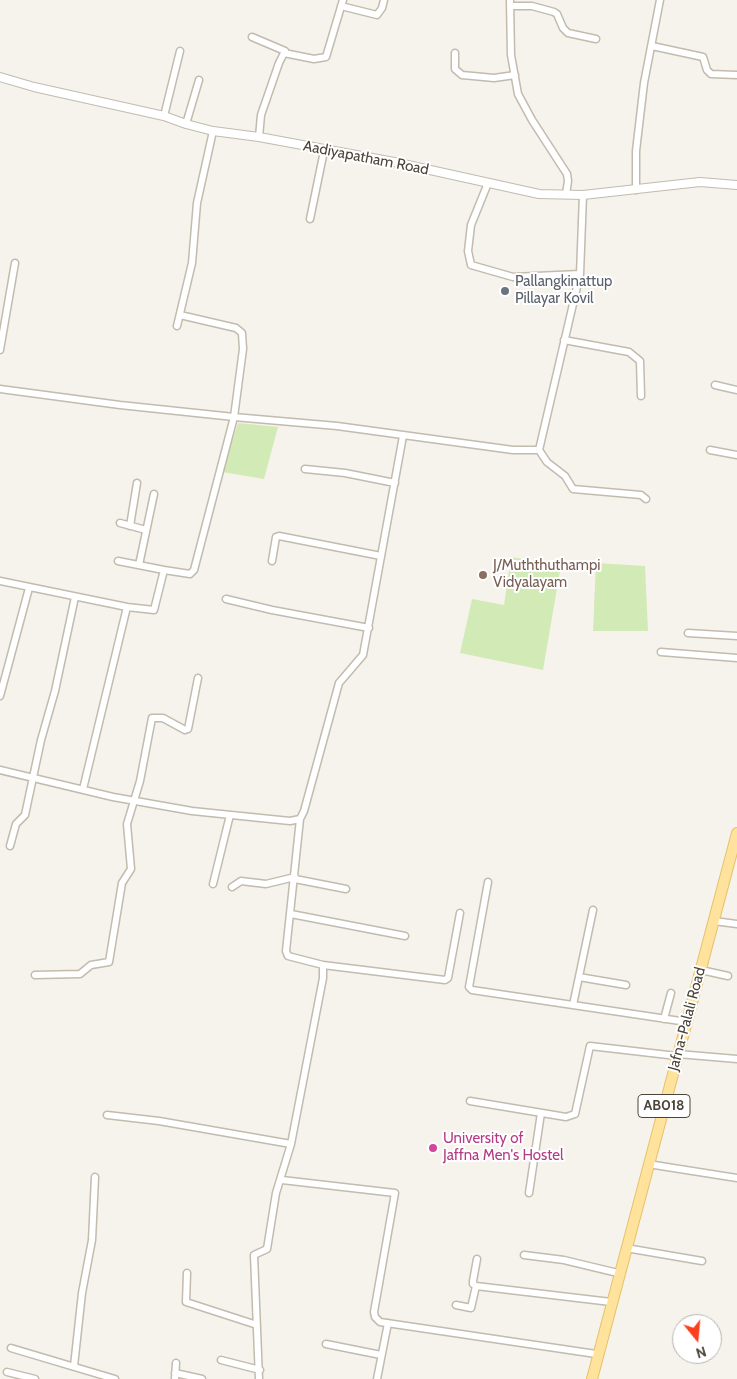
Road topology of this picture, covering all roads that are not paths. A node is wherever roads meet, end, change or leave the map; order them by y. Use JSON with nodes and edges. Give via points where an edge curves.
{"nodes":[{"id":1,"x":384,"y":0,"type":"edge"},
{"id":2,"x":503,"y":0,"type":"edge"},
{"id":3,"x":660,"y":0,"type":"edge"},
{"id":4,"x":511,"y":2,"type":"edge"},
{"id":5,"x":342,"y":3,"type":"edge"},
{"id":6,"x":252,"y":37,"type":"dead end"},
{"id":7,"x":596,"y":39,"type":"dead end"},
{"id":8,"x":652,"y":46,"type":"junction"},
{"id":9,"x":180,"y":51,"type":"dead end"},
{"id":10,"x":284,"y":53,"type":"junction"},
{"id":11,"x":455,"y":53,"type":"dead end"},
{"id":12,"x":515,"y":75,"type":"junction"},
{"id":13,"x":737,"y":75,"type":"edge"},
{"id":14,"x":0,"y":77,"type":"edge"},
{"id":15,"x":199,"y":80,"type":"dead end"},
{"id":16,"x":164,"y":116,"type":"junction"},
{"id":17,"x":186,"y":124,"type":"junction"},
{"id":18,"x":213,"y":131,"type":"junction"},
{"id":19,"x":259,"y":137,"type":"junction"},
{"id":20,"x":324,"y":151,"type":"junction"},
{"id":21,"x":488,"y":183,"type":"junction"},
{"id":22,"x":737,"y":184,"type":"edge"},
{"id":23,"x":636,"y":190,"type":"junction"},
{"id":24,"x":566,"y":194,"type":"junction"},
{"id":25,"x":583,"y":195,"type":"junction"},
{"id":26,"x":310,"y":219,"type":"dead end"},
{"id":27,"x":15,"y":263,"type":"dead end"},
{"id":28,"x":580,"y":274,"type":"junction"},
{"id":29,"x":180,"y":315,"type":"junction"},
{"id":30,"x":177,"y":326,"type":"dead end"},
{"id":31,"x":564,"y":340,"type":"junction"},
{"id":32,"x":0,"y":350,"type":"edge"},
{"id":33,"x":715,"y":385,"type":"dead end"},
{"id":34,"x":0,"y":389,"type":"edge"},
{"id":35,"x":737,"y":390,"type":"edge"},
{"id":36,"x":641,"y":396,"type":"dead end"},
{"id":37,"x":234,"y":418,"type":"junction"},
{"id":38,"x":403,"y":436,"type":"junction"},
{"id":39,"x":539,"y":450,"type":"junction"},
{"id":40,"x":710,"y":450,"type":"dead end"},
{"id":41,"x":737,"y":455,"type":"edge"},
{"id":42,"x":305,"y":469,"type":"dead end"},
{"id":43,"x":137,"y":483,"type":"dead end"},
{"id":44,"x":395,"y":483,"type":"junction"},
{"id":45,"x":154,"y":494,"type":"dead end"},
{"id":46,"x":646,"y":499,"type":"dead end"},
{"id":47,"x":120,"y":524,"type":"dead end"},
{"id":48,"x":130,"y":526,"type":"junction"},
{"id":49,"x":146,"y":530,"type":"junction"},
{"id":50,"x":381,"y":556,"type":"junction"},
{"id":51,"x":118,"y":561,"type":"dead end"},
{"id":52,"x":272,"y":561,"type":"dead end"},
{"id":53,"x":139,"y":565,"type":"junction"},
{"id":54,"x":164,"y":570,"type":"junction"},
{"id":55,"x":0,"y":580,"type":"edge"},
{"id":56,"x":29,"y":588,"type":"junction"},
{"id":57,"x":75,"y":597,"type":"junction"},
{"id":58,"x":226,"y":599,"type":"dead end"},
{"id":59,"x":127,"y":607,"type":"junction"},
{"id":60,"x":369,"y":628,"type":"junction"},
{"id":61,"x":688,"y":633,"type":"dead end"},
{"id":62,"x":737,"y":636,"type":"edge"},
{"id":63,"x":661,"y":652,"type":"dead end"},
{"id":64,"x":737,"y":658,"type":"edge"},
{"id":65,"x":198,"y":678,"type":"dead end"},
{"id":66,"x":0,"y":696,"type":"edge"},
{"id":67,"x":0,"y":770,"type":"edge"},
{"id":68,"x":34,"y":778,"type":"junction"},
{"id":69,"x":83,"y":789,"type":"junction"},
{"id":70,"x":134,"y":800,"type":"junction"},
{"id":71,"x":230,"y":815,"type":"junction"},
{"id":72,"x":300,"y":819,"type":"junction"},
{"id":73,"x":737,"y":832,"type":"edge"},
{"id":74,"x":10,"y":846,"type":"dead end"},
{"id":75,"x":295,"y":878,"type":"junction"},
{"id":76,"x":488,"y":882,"type":"dead end"},
{"id":77,"x":213,"y":884,"type":"dead end"},
{"id":78,"x":232,"y":887,"type":"dead end"},
{"id":79,"x":346,"y":889,"type":"dead end"},
{"id":80,"x":593,"y":910,"type":"dead end"},
{"id":81,"x":460,"y":913,"type":"dead end"},
{"id":82,"x":291,"y":914,"type":"junction"},
{"id":83,"x":714,"y":921,"type":"junction"},
{"id":84,"x":737,"y":924,"type":"edge"},
{"id":85,"x":404,"y":936,"type":"dead end"},
{"id":86,"x":324,"y":965,"type":"junction"},
{"id":87,"x":701,"y":970,"type":"junction"},
{"id":88,"x":36,"y":975,"type":"dead end"},
{"id":89,"x":728,"y":976,"type":"dead end"},
{"id":90,"x":579,"y":977,"type":"junction"},
{"id":91,"x":626,"y":985,"type":"dead end"},
{"id":92,"x":671,"y":994,"type":"dead end"},
{"id":93,"x":573,"y":1005,"type":"junction"},
{"id":94,"x":664,"y":1018,"type":"junction"},
{"id":95,"x":687,"y":1022,"type":"junction"},
{"id":96,"x":677,"y":1055,"type":"junction"},
{"id":97,"x":737,"y":1059,"type":"edge"},
{"id":98,"x":470,"y":1101,"type":"dead end"},
{"id":99,"x":541,"y":1113,"type":"junction"},
{"id":100,"x":107,"y":1114,"type":"dead end"},
{"id":101,"x":291,"y":1144,"type":"junction"},
{"id":102,"x":648,"y":1164,"type":"junction"},
{"id":103,"x":95,"y":1178,"type":"dead end"},
{"id":104,"x":737,"y":1178,"type":"edge"},
{"id":105,"x":282,"y":1180,"type":"junction"},
{"id":106,"x":529,"y":1193,"type":"dead end"},
{"id":107,"x":626,"y":1248,"type":"junction"},
{"id":108,"x":524,"y":1255,"type":"dead end"},
{"id":109,"x":477,"y":1260,"type":"dead end"},
{"id":110,"x":702,"y":1261,"type":"dead end"},
{"id":111,"x":187,"y":1273,"type":"dead end"},
{"id":112,"x":618,"y":1273,"type":"junction"},
{"id":113,"x":476,"y":1286,"type":"junction"},
{"id":114,"x":611,"y":1302,"type":"junction"},
{"id":115,"x":456,"y":1305,"type":"dead end"},
{"id":116,"x":388,"y":1324,"type":"junction"},
{"id":117,"x":257,"y":1325,"type":"junction"},
{"id":118,"x":326,"y":1344,"type":"dead end"},
{"id":119,"x":11,"y":1348,"type":"dead end"},
{"id":120,"x":596,"y":1354,"type":"junction"},
{"id":121,"x":382,"y":1355,"type":"junction"},
{"id":122,"x":221,"y":1360,"type":"dead end"},
{"id":123,"x":176,"y":1363,"type":"dead end"},
{"id":124,"x":74,"y":1366,"type":"junction"},
{"id":125,"x":260,"y":1370,"type":"junction"},
{"id":126,"x":7,"y":1372,"type":"dead end"},
{"id":127,"x":175,"y":1376,"type":"edge"},
{"id":128,"x":35,"y":1379,"type":"edge"},
{"id":129,"x":115,"y":1379,"type":"edge"},
{"id":130,"x":202,"y":1379,"type":"edge"},
{"id":131,"x":259,"y":1379,"type":"edge"},
{"id":132,"x":377,"y":1379,"type":"edge"},
{"id":133,"x":592,"y":1379,"type":"edge"}],
"edges":[{"from":1,"to":5,"type":"street","via":[[377,15]]},
{"from":2,"to":4,"type":"street"},
{"from":3,"to":8,"type":"street"},
{"from":4,"to":7,"type":"street","via":[[554,12],[568,34]]},
{"from":4,"to":12,"type":"street","via":[[511,55]]},
{"from":5,"to":10,"type":"street","via":[[326,58]]},
{"from":6,"to":10,"type":"street","via":[[284,49]]},
{"from":8,"to":13,"type":"street","via":[[704,57],[711,74]]},
{"from":8,"to":23,"type":"street","via":[[636,151]]},
{"from":9,"to":16,"type":"street"},
{"from":10,"to":19,"type":"street","via":[[261,116]]},
{"from":11,"to":12,"type":"street","via":[[454,69],[462,75],[494,78]]},
{"from":12,"to":24,"type":"street","via":[[518,94],[567,174]]},
{"from":14,"to":16,"type":"street","name":"Aadiyapatham Road"},
{"from":15,"to":17,"type":"street"},
{"from":16,"to":17,"type":"street","name":"Aadiyapatham Road"},
{"from":17,"to":18,"type":"street","name":"Aadiyapatham Road"},
{"from":18,"to":19,"type":"street","name":"Aadiyapatham Road"},
{"from":18,"to":29,"type":"street","via":[[197,203],[192,263]]},
{"from":19,"to":20,"type":"street","name":"Aadiyapatham Road"},
{"from":20,"to":21,"type":"street","name":"Aadiyapatham Road","via":[[394,162]]},
{"from":20,"to":26,"type":"street"},
{"from":21,"to":24,"type":"street","name":"Aadiyapatham Road","via":[[539,194]]},
{"from":21,"to":28,"type":"street","via":[[470,226],[470,265],[513,276]]},
{"from":22,"to":23,"type":"street","name":"Aadiyapatham Road","via":[[700,182]]},
{"from":23,"to":25,"type":"street","name":"Aadiyapatham Road"},
{"from":24,"to":25,"type":"street","name":"Aadiyapatham Road"},
{"from":25,"to":28,"type":"street"},
{"from":27,"to":32,"type":"street"},
{"from":28,"to":31,"type":"street"},
{"from":29,"to":30,"type":"street"},
{"from":29,"to":37,"type":"street","via":[[236,328],[242,333]]},
{"from":31,"to":36,"type":"street","via":[[629,352],[640,361]]},
{"from":31,"to":39,"type":"street"},
{"from":33,"to":35,"type":"street"},
{"from":34,"to":37,"type":"street"},
{"from":37,"to":38,"type":"street","via":[[337,426]]},
{"from":37,"to":54,"type":"street","via":[[194,570],[190,574]]},
{"from":38,"to":39,"type":"street","via":[[513,450]]},
{"from":38,"to":44,"type":"street"},
{"from":39,"to":46,"type":"street","via":[[547,462],[565,476],[573,489],[641,495]]},
{"from":40,"to":41,"type":"street"},
{"from":42,"to":44,"type":"street"},
{"from":43,"to":48,"type":"street"},
{"from":44,"to":50,"type":"street"},
{"from":45,"to":49,"type":"street"},
{"from":47,"to":48,"type":"street"},
{"from":48,"to":49,"type":"street"},
{"from":49,"to":53,"type":"street"},
{"from":50,"to":52,"type":"street","via":[[279,536],[276,537]]},
{"from":50,"to":60,"type":"street"},
{"from":51,"to":53,"type":"street"},
{"from":53,"to":54,"type":"street"},
{"from":54,"to":59,"type":"street","via":[[154,610]]},
{"from":55,"to":56,"type":"street"},
{"from":56,"to":57,"type":"street"},
{"from":56,"to":66,"type":"street"},
{"from":57,"to":59,"type":"street"},
{"from":57,"to":68,"type":"street"},
{"from":58,"to":60,"type":"street"},
{"from":59,"to":69,"type":"street"},
{"from":60,"to":72,"type":"street","via":[[363,655],[339,683]]},
{"from":61,"to":62,"type":"street"},
{"from":63,"to":64,"type":"street"},
{"from":65,"to":70,"type":"street","via":[[188,729],[163,718],[152,718]]},
{"from":67,"to":68,"type":"street"},
{"from":68,"to":69,"type":"street"},
{"from":68,"to":74,"type":"street","via":[[25,814],[16,824]]},
{"from":69,"to":70,"type":"street"},
{"from":70,"to":71,"type":"street"},
{"from":70,"to":88,"type":"street","via":[[127,831],[131,869],[122,883],[109,962],[91,965],[80,974]]},
{"from":71,"to":72,"type":"street","via":[[290,821]]},
{"from":71,"to":77,"type":"street"},
{"from":72,"to":75,"type":"street"},
{"from":73,"to":83,"type":"main road","name":"Jafna-Palali Road","number":"AB018"},
{"from":75,"to":78,"type":"street","via":[[266,884],[241,881]]},
{"from":75,"to":79,"type":"street"},
{"from":75,"to":82,"type":"street"},
{"from":76,"to":93,"type":"street","via":[[469,987]]},
{"from":80,"to":90,"type":"street"},
{"from":81,"to":86,"type":"street","via":[[445,980]]},
{"from":82,"to":85,"type":"street"},
{"from":82,"to":86,"type":"street","via":[[287,954]]},
{"from":83,"to":84,"type":"street"},
{"from":83,"to":87,"type":"main road","name":"Jafna-Palali Road","number":"AB018"},
{"from":86,"to":101,"type":"street"},
{"from":87,"to":89,"type":"street"},
{"from":87,"to":95,"type":"main road","name":"Jafna-Palali Road","number":"AB018"},
{"from":90,"to":91,"type":"street"},
{"from":90,"to":93,"type":"street"},
{"from":92,"to":94,"type":"street"},
{"from":93,"to":94,"type":"street"},
{"from":94,"to":95,"type":"street"},
{"from":95,"to":96,"type":"main road","name":"Jafna-Palali Road","number":"AB018"},
{"from":96,"to":97,"type":"street"},
{"from":96,"to":99,"type":"street","via":[[590,1046],[575,1114],[566,1117]]},
{"from":96,"to":102,"type":"main road","name":"Jafna-Palali Road","number":"AB018"},
{"from":98,"to":99,"type":"street"},
{"from":99,"to":106,"type":"street"},
{"from":100,"to":101,"type":"street"},
{"from":101,"to":105,"type":"street"},
{"from":102,"to":104,"type":"street"},
{"from":102,"to":107,"type":"main road","name":"Jafna-Palali Road","number":"AB018"},
{"from":103,"to":124,"type":"street","via":[[92,1240]]},
{"from":105,"to":116,"type":"street","via":[[396,1193],[374,1312],[380,1322]]},
{"from":105,"to":117,"type":"street","via":[[276,1193],[267,1249],[254,1255]]},
{"from":107,"to":110,"type":"street"},
{"from":107,"to":112,"type":"main road","name":"Jafna-Palali Road","number":"AB018"},
{"from":108,"to":112,"type":"street","via":[[564,1260]]},
{"from":109,"to":113,"type":"street","via":[[473,1281]]},
{"from":111,"to":117,"type":"street","via":[[186,1302]]},
{"from":112,"to":114,"type":"main road","name":"Jafna-Palali Road","number":"AB018"},
{"from":113,"to":114,"type":"street"},
{"from":113,"to":115,"type":"street","via":[[471,1308]]},
{"from":114,"to":120,"type":"main road","name":"Jafna-Palali Road","number":"AB018"},
{"from":116,"to":120,"type":"street"},
{"from":116,"to":121,"type":"street"},
{"from":117,"to":125,"type":"street"},
{"from":118,"to":121,"type":"street"},
{"from":119,"to":124,"type":"street"},
{"from":120,"to":133,"type":"main road","name":"Jafna-Palali Road","number":"AB018"},
{"from":121,"to":132,"type":"street"},
{"from":122,"to":125,"type":"street"},
{"from":123,"to":127,"type":"street"},
{"from":124,"to":129,"type":"street"},
{"from":125,"to":131,"type":"street"},
{"from":126,"to":128,"type":"street"},
{"from":127,"to":130,"type":"street"}]}
